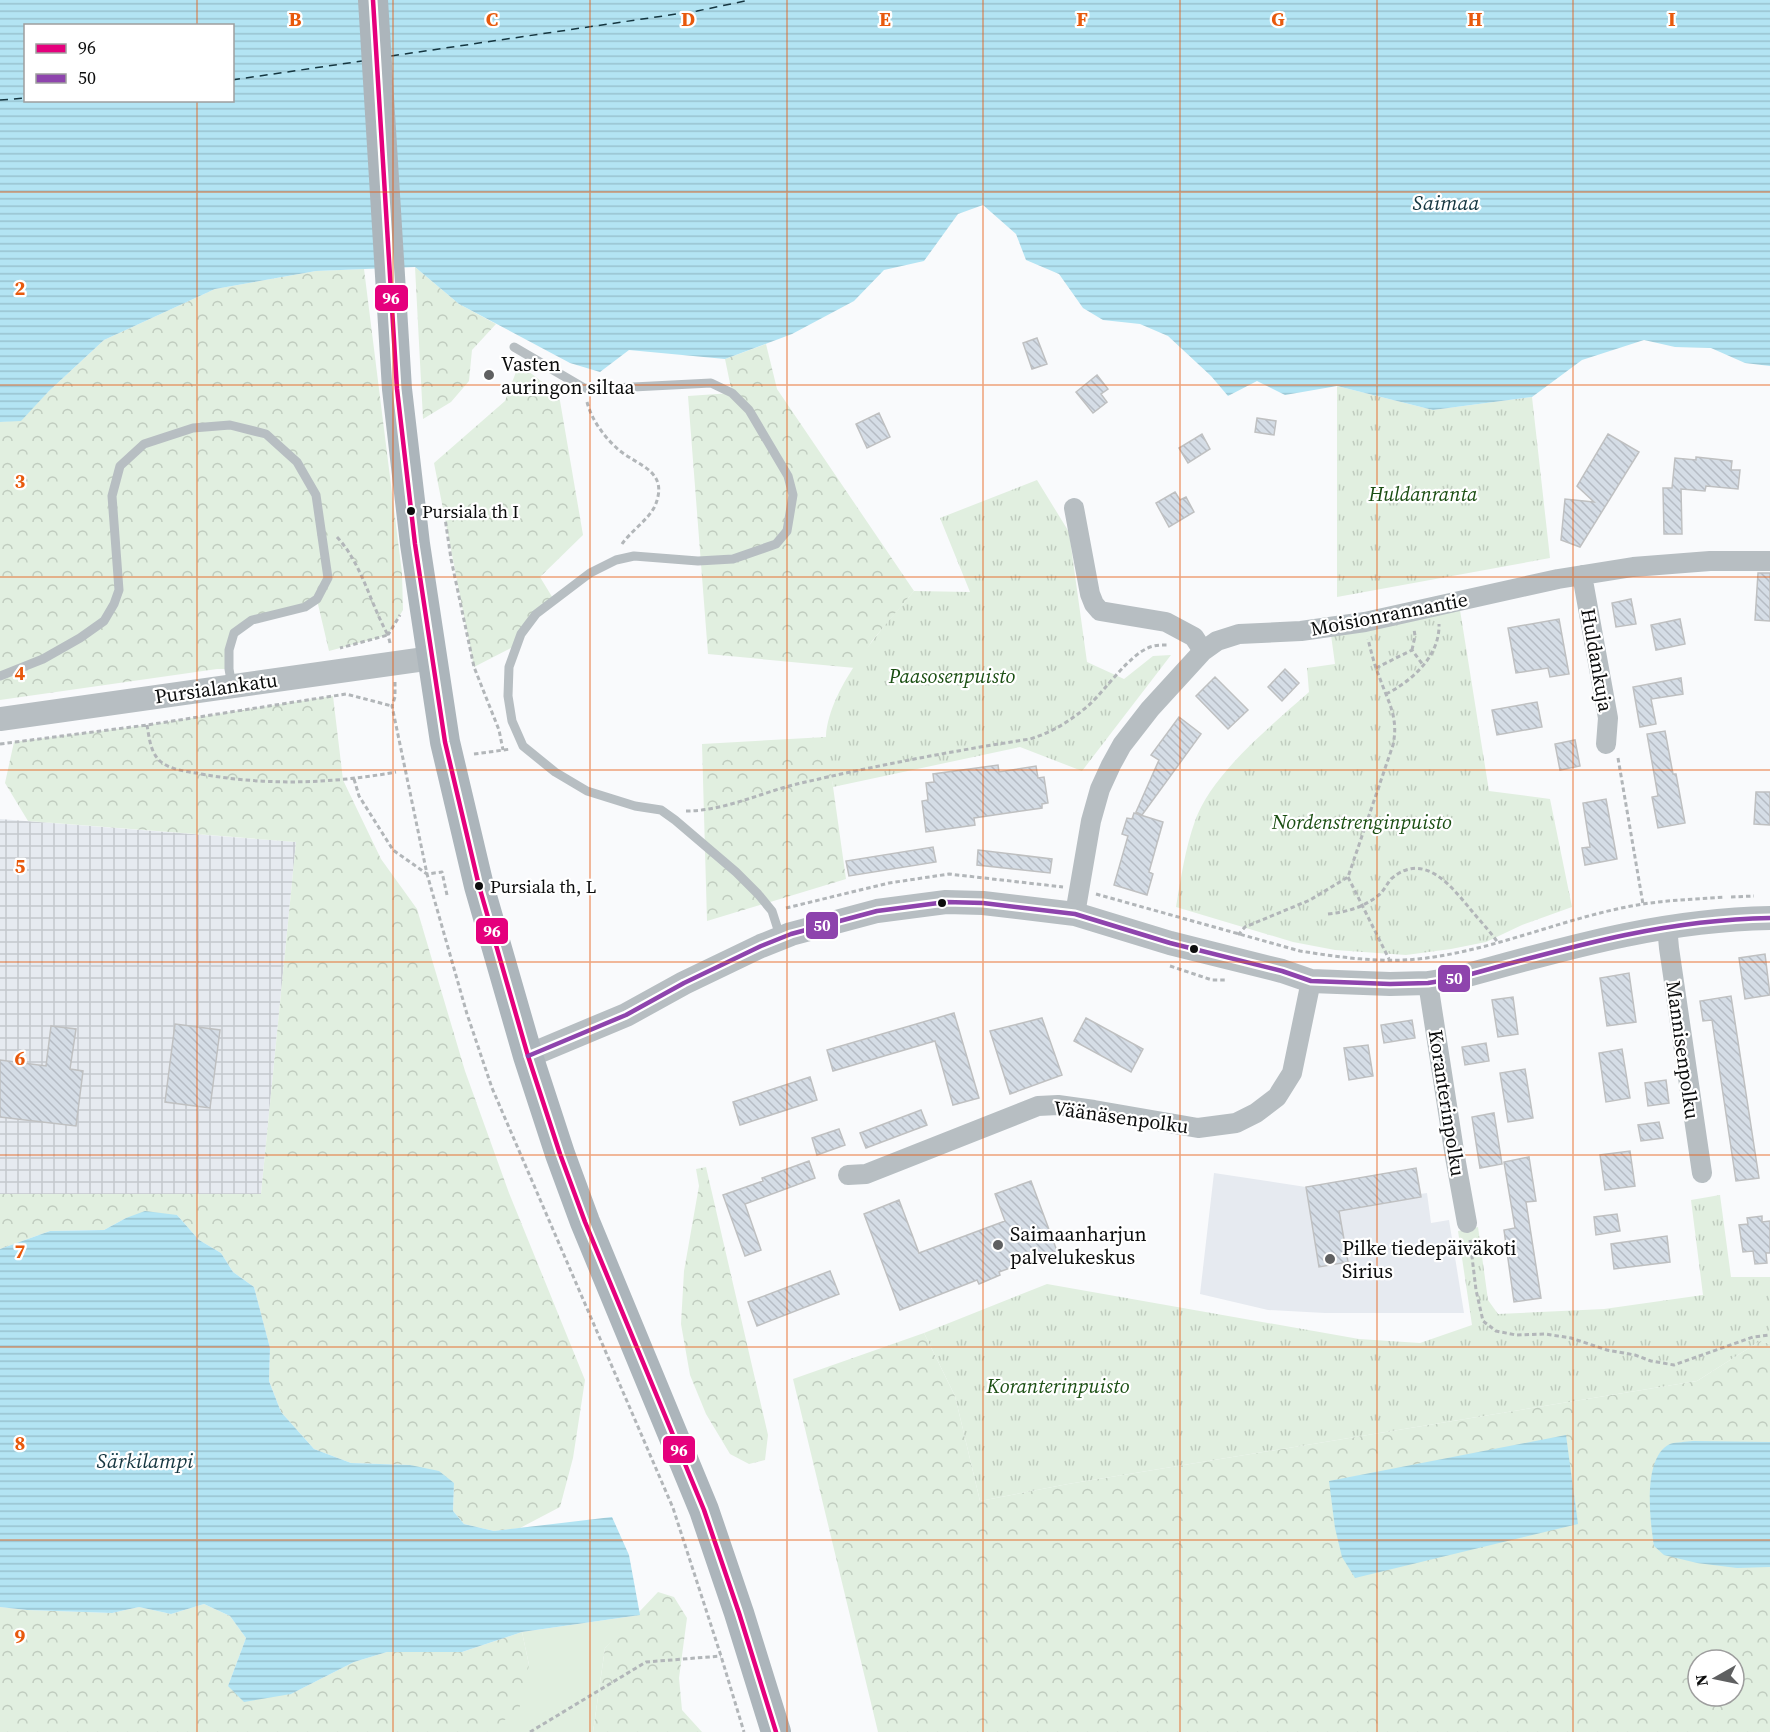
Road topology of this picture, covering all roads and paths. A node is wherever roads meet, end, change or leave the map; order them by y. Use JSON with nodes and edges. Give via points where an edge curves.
{"nodes":[{"id":1,"x":373,"y":0,"type":"edge"},
{"id":2,"x":514,"y":347,"type":"dead end"},
{"id":3,"x":584,"y":388,"type":"junction"},
{"id":4,"x":440,"y":508,"type":"dead end"},
{"id":5,"x":1074,"y":508,"type":"dead end"},
{"id":6,"x":319,"y":519,"type":"junction"},
{"id":7,"x":616,"y":560,"type":"junction"},
{"id":8,"x":1770,"y":561,"type":"edge"},
{"id":9,"x":1582,"y":575,"type":"junction"},
{"id":10,"x":403,"y":610,"type":"dead end"},
{"id":11,"x":1438,"y":620,"type":"dead end"},
{"id":12,"x":1365,"y":622,"type":"junction"},
{"id":13,"x":1413,"y":625,"type":"dead end"},
{"id":14,"x":388,"y":635,"type":"junction"},
{"id":15,"x":1178,"y":644,"type":"dead end"},
{"id":16,"x":1412,"y":650,"type":"junction"},
{"id":17,"x":1203,"y":651,"type":"junction"},
{"id":18,"x":432,"y":658,"type":"junction"},
{"id":19,"x":395,"y":663,"type":"junction"},
{"id":20,"x":1424,"y":665,"type":"junction"},
{"id":21,"x":1376,"y":668,"type":"junction"},
{"id":22,"x":0,"y":676,"type":"edge"},
{"id":23,"x":232,"y":686,"type":"junction"},
{"id":24,"x":1386,"y":694,"type":"junction"},
{"id":25,"x":392,"y":706,"type":"junction"},
{"id":26,"x":0,"y":719,"type":"edge"},
{"id":27,"x":147,"y":725,"type":"junction"},
{"id":28,"x":0,"y":744,"type":"edge"},
{"id":29,"x":1606,"y":744,"type":"joint"},
{"id":30,"x":523,"y":746,"type":"junction"},
{"id":31,"x":503,"y":750,"type":"junction"},
{"id":32,"x":474,"y":754,"type":"dead end"},
{"id":33,"x":396,"y":772,"type":"dead end"},
{"id":34,"x":354,"y":779,"type":"junction"},
{"id":35,"x":661,"y":810,"type":"junction"},
{"id":36,"x":427,"y":874,"type":"junction"},
{"id":37,"x":1348,"y":877,"type":"junction"},
{"id":38,"x":447,"y":894,"type":"dead end"},
{"id":39,"x":1761,"y":896,"type":"dead end"},
{"id":40,"x":1077,"y":902,"type":"junction"},
{"id":41,"x":1643,"y":904,"type":"junction"},
{"id":42,"x":1363,"y":905,"type":"junction"},
{"id":43,"x":772,"y":911,"type":"junction"},
{"id":44,"x":1328,"y":914,"type":"dead end"},
{"id":45,"x":1770,"y":918,"type":"edge"},
{"id":46,"x":1667,"y":926,"type":"junction"},
{"id":47,"x":1238,"y":935,"type":"junction"},
{"id":48,"x":780,"y":938,"type":"junction"},
{"id":49,"x":1498,"y":943,"type":"junction"},
{"id":50,"x":1389,"y":960,"type":"junction"},
{"id":51,"x":1311,"y":981,"type":"junction"},
{"id":52,"x":1428,"y":983,"type":"junction"},
{"id":53,"x":528,"y":1056,"type":"junction"},
{"id":54,"x":1702,"y":1173,"type":"dead end"},
{"id":55,"x":848,"y":1175,"type":"dead end"},
{"id":56,"x":1467,"y":1223,"type":"joint"},
{"id":57,"x":1770,"y":1335,"type":"edge"},
{"id":58,"x":721,"y":1656,"type":"junction"},
{"id":59,"x":530,"y":1732,"type":"edge"},
{"id":60,"x":744,"y":1732,"type":"edge"},
{"id":61,"x":776,"y":1732,"type":"edge"}],
"edges":[{"from":1,"to":18,"type":"main road","via":[[397,389]]},
{"from":2,"to":3,"type":"lane"},
{"from":3,"to":7,"type":"path","via":[[599,429],[658,481],[654,507],[629,534]]},
{"from":3,"to":7,"type":"lane","via":[[711,383],[732,393],[749,410],[788,476],[793,495],[787,531],[776,544],[759,552],[733,559],[698,561],[634,556]]},
{"from":4,"to":31,"type":"path","via":[[474,667]]},
{"from":5,"to":17,"type":"street","via":[[1090,594],[1100,611],[1166,622],[1194,637]]},
{"from":6,"to":14,"type":"path","via":[[343,544]]},
{"from":6,"to":22,"type":"lane","via":[[316,495],[297,462],[266,434],[230,425],[193,428],[144,444],[120,466],[112,496],[119,590],[104,621],[43,659]]},
{"from":6,"to":23,"type":"lane","via":[[328,578],[317,599],[305,607],[252,620],[234,633],[229,650]]},
{"from":7,"to":30,"type":"lane","via":[[590,573],[536,614],[521,634],[509,667],[508,696],[512,721]]},
{"from":8,"to":9,"type":"street","name":"Moisionrannantie","via":[[1710,561]]},
{"from":9,"to":12,"type":"street","name":"Moisionrannantie"},
{"from":9,"to":29,"type":"street","name":"Huldankuja","via":[[1608,718]]},
{"from":10,"to":14,"type":"path"},
{"from":11,"to":20,"type":"path","via":[[1437,637]]},
{"from":12,"to":17,"type":"street","name":"Moisionrannantie","via":[[1227,636]]},
{"from":12,"to":21,"type":"path"},
{"from":13,"to":16,"type":"path"},
{"from":14,"to":19,"type":"path"},
{"from":15,"to":35,"type":"path","via":[[1148,648],[1077,715],[1044,735],[880,764],[708,810]]},
{"from":16,"to":20,"type":"path"},
{"from":16,"to":21,"type":"path"},
{"from":17,"to":40,"type":"street","name":"Moisionrannantie","via":[[1134,729],[1111,765],[1091,821]]},
{"from":18,"to":19,"type":"street","name":"Pursialankatu"},
{"from":18,"to":53,"type":"main road","via":[[445,742],[479,886]]},
{"from":19,"to":23,"type":"street","name":"Pursialankatu"},
{"from":19,"to":25,"type":"path"},
{"from":20,"to":24,"type":"path"},
{"from":21,"to":24,"type":"path"},
{"from":23,"to":26,"type":"street","name":"Pursialankatu"},
{"from":24,"to":37,"type":"path","via":[[1394,714],[1394,745]]},
{"from":25,"to":27,"type":"path","via":[[346,694]]},
{"from":25,"to":36,"type":"path"},
{"from":27,"to":28,"type":"path"},
{"from":27,"to":34,"type":"path","via":[[152,749],[159,760],[175,769],[261,782]]},
{"from":29,"to":41,"type":"path","via":[[1620,760]]},
{"from":30,"to":31,"type":"path"},
{"from":30,"to":35,"type":"lane","via":[[587,791]]},
{"from":31,"to":32,"type":"path"},
{"from":33,"to":34,"type":"path"},
{"from":34,"to":36,"type":"path","via":[[359,796],[393,850]]},
{"from":35,"to":43,"type":"lane","via":[[736,872]]},
{"from":36,"to":38,"type":"path","via":[[442,872]]},
{"from":36,"to":58,"type":"path","via":[[492,1088],[673,1508]]},
{"from":37,"to":42,"type":"path"},
{"from":37,"to":47,"type":"path","via":[[1310,900],[1245,927]]},
{"from":39,"to":41,"type":"path"},
{"from":40,"to":43,"type":"path","via":[[1034,883],[949,874],[898,881]]},
{"from":40,"to":47,"type":"path","via":[[1193,920]]},
{"from":40,"to":48,"type":"street","via":[[918,905],[859,915]]},
{"from":40,"to":51,"type":"street","via":[[1170,943]]},
{"from":41,"to":49,"type":"path"},
{"from":42,"to":44,"type":"path"},
{"from":42,"to":49,"type":"path","via":[[1382,892],[1392,879],[1407,871],[1423,869],[1448,883]]},
{"from":42,"to":50,"type":"path"},
{"from":43,"to":48,"type":"lane"},
{"from":45,"to":46,"type":"street"},
{"from":46,"to":52,"type":"street"},
{"from":46,"to":54,"type":"street","name":"Mannisenpolku"},
{"from":47,"to":50,"type":"path","via":[[1330,956]]},
{"from":48,"to":53,"type":"street","via":[[684,982],[626,1015]]},
{"from":49,"to":50,"type":"path","via":[[1424,958]]},
{"from":51,"to":52,"type":"street"},
{"from":51,"to":55,"type":"street","name":"Väänäsenpolku","via":[[1292,1073],[1277,1096],[1236,1123],[1198,1128],[1094,1110],[1038,1106],[866,1174]]},
{"from":52,"to":56,"type":"street","name":"Koranterinpolku"},
{"from":53,"to":61,"type":"main road","via":[[585,1222],[704,1510]]},
{"from":56,"to":57,"type":"path","via":[[1484,1321],[1496,1331],[1571,1338],[1674,1365],[1753,1337]]},
{"from":58,"to":59,"type":"path","via":[[646,1662]]},
{"from":58,"to":60,"type":"path"}]}
